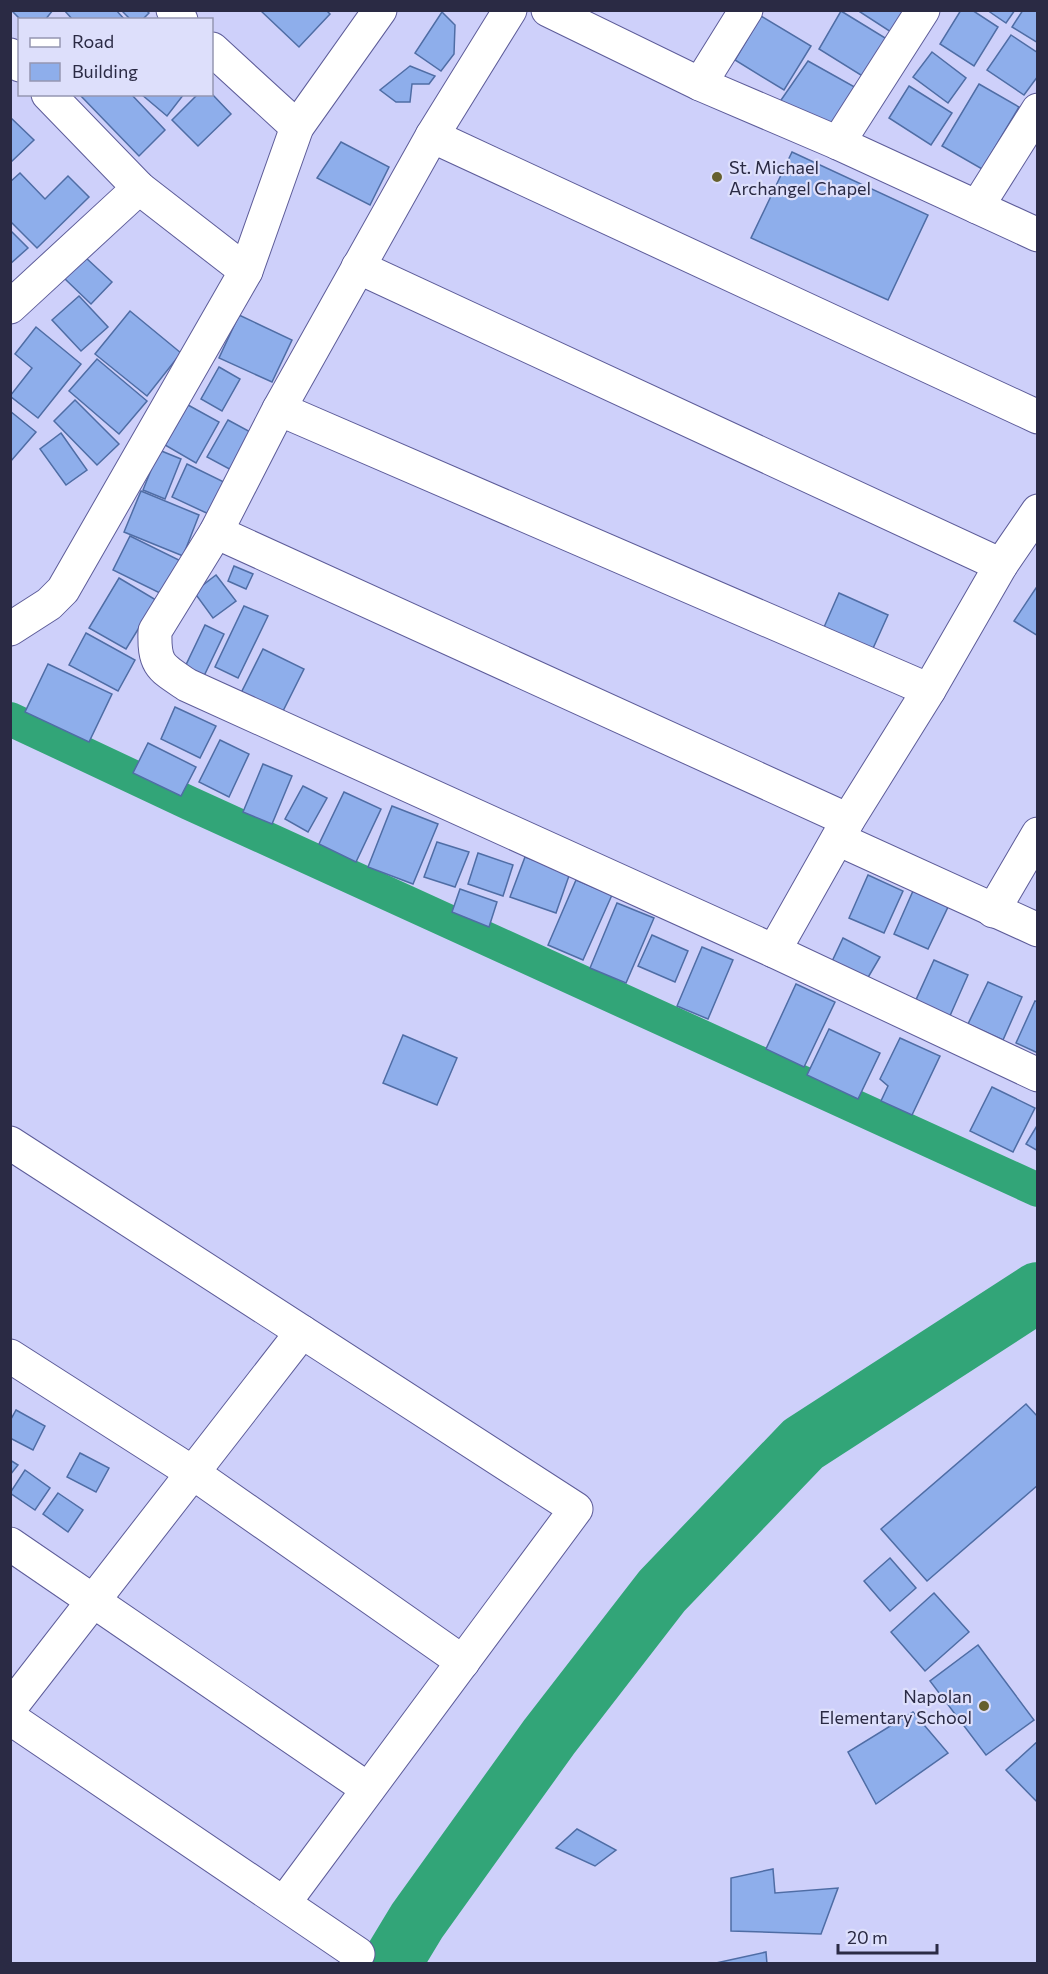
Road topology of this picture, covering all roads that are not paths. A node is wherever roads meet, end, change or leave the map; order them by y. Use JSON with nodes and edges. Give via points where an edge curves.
{"nodes":[{"id":1,"x":380,"y":10,"type":"edge"},
{"id":2,"x":510,"y":10,"type":"edge"},
{"id":3,"x":548,"y":10,"type":"edge"},
{"id":4,"x":746,"y":10,"type":"edge"},
{"id":5,"x":923,"y":10,"type":"edge"},
{"id":6,"x":213,"y":51,"type":"edge"},
{"id":7,"x":700,"y":84,"type":"junction"},
{"id":8,"x":50,"y":96,"type":"edge"},
{"id":9,"x":1038,"y":110,"type":"edge"},
{"id":10,"x":297,"y":127,"type":"junction"},
{"id":11,"x":432,"y":136,"type":"junction"},
{"id":12,"x":838,"y":143,"type":"junction"},
{"id":13,"x":139,"y":188,"type":"junction"},
{"id":14,"x":977,"y":207,"type":"junction"},
{"id":15,"x":1038,"y":235,"type":"edge"},
{"id":16,"x":358,"y":267,"type":"junction"},
{"id":17,"x":246,"y":271,"type":"junction"},
{"id":18,"x":10,"y":307,"type":"edge"},
{"id":19,"x":279,"y":409,"type":"junction"},
{"id":20,"x":1038,"y":417,"type":"edge"},
{"id":21,"x":1038,"y":511,"type":"edge"},
{"id":22,"x":216,"y":532,"type":"junction"},
{"id":23,"x":1001,"y":565,"type":"junction"},
{"id":24,"x":10,"y":629,"type":"edge"},
{"id":25,"x":929,"y":690,"type":"junction"},
{"id":26,"x":843,"y":830,"type":"junction"},
{"id":27,"x":1038,"y":834,"type":"edge"},
{"id":28,"x":993,"y":911,"type":"junction"},
{"id":29,"x":1038,"y":930,"type":"edge"},
{"id":30,"x":774,"y":951,"type":"junction"},
{"id":31,"x":1038,"y":1075,"type":"edge"},
{"id":32,"x":10,"y":1143,"type":"edge"},
{"id":33,"x":302,"y":1332,"type":"junction"},
{"id":34,"x":10,"y":1356,"type":"edge"},
{"id":35,"x":193,"y":1473,"type":"junction"},
{"id":36,"x":10,"y":1544,"type":"edge"},
{"id":37,"x":94,"y":1601,"type":"junction"},
{"id":38,"x":463,"y":1662,"type":"junction"},
{"id":39,"x":10,"y":1708,"type":"edge"},
{"id":40,"x":10,"y":1718,"type":"edge"},
{"id":41,"x":368,"y":1789,"type":"junction"},
{"id":42,"x":284,"y":1903,"type":"junction"},
{"id":43,"x":358,"y":1954,"type":"dead end"}],
"edges":[{"from":1,"to":10,"type":"street"},
{"from":2,"to":11,"type":"street"},
{"from":3,"to":7,"type":"street"},
{"from":4,"to":7,"type":"street"},
{"from":5,"to":12,"type":"street"},
{"from":6,"to":10,"type":"street"},
{"from":7,"to":12,"type":"street"},
{"from":8,"to":13,"type":"street"},
{"from":9,"to":14,"type":"street"},
{"from":10,"to":17,"type":"street"},
{"from":11,"to":16,"type":"street"},
{"from":11,"to":20,"type":"street"},
{"from":12,"to":14,"type":"street"},
{"from":13,"to":17,"type":"street"},
{"from":13,"to":18,"type":"street"},
{"from":14,"to":15,"type":"street"},
{"from":16,"to":19,"type":"street"},
{"from":16,"to":23,"type":"street"},
{"from":17,"to":24,"type":"street","via":[[63,590]]},
{"from":19,"to":22,"type":"street"},
{"from":19,"to":25,"type":"street"},
{"from":21,"to":23,"type":"street"},
{"from":22,"to":26,"type":"street"},
{"from":22,"to":30,"type":"street","via":[[155,631],[154,650],[162,669],[186,685]]},
{"from":23,"to":25,"type":"street"},
{"from":25,"to":26,"type":"street"},
{"from":26,"to":28,"type":"street"},
{"from":26,"to":30,"type":"street"},
{"from":27,"to":28,"type":"street"},
{"from":28,"to":29,"type":"street"},
{"from":30,"to":31,"type":"street"},
{"from":32,"to":33,"type":"street"},
{"from":33,"to":35,"type":"street"},
{"from":33,"to":38,"type":"street","via":[[576,1509]]},
{"from":34,"to":35,"type":"street"},
{"from":35,"to":37,"type":"street"},
{"from":35,"to":38,"type":"street"},
{"from":36,"to":37,"type":"street"},
{"from":37,"to":39,"type":"street"},
{"from":37,"to":41,"type":"street"},
{"from":38,"to":41,"type":"street"},
{"from":40,"to":42,"type":"street"},
{"from":41,"to":42,"type":"street"},
{"from":42,"to":43,"type":"street"}]}
